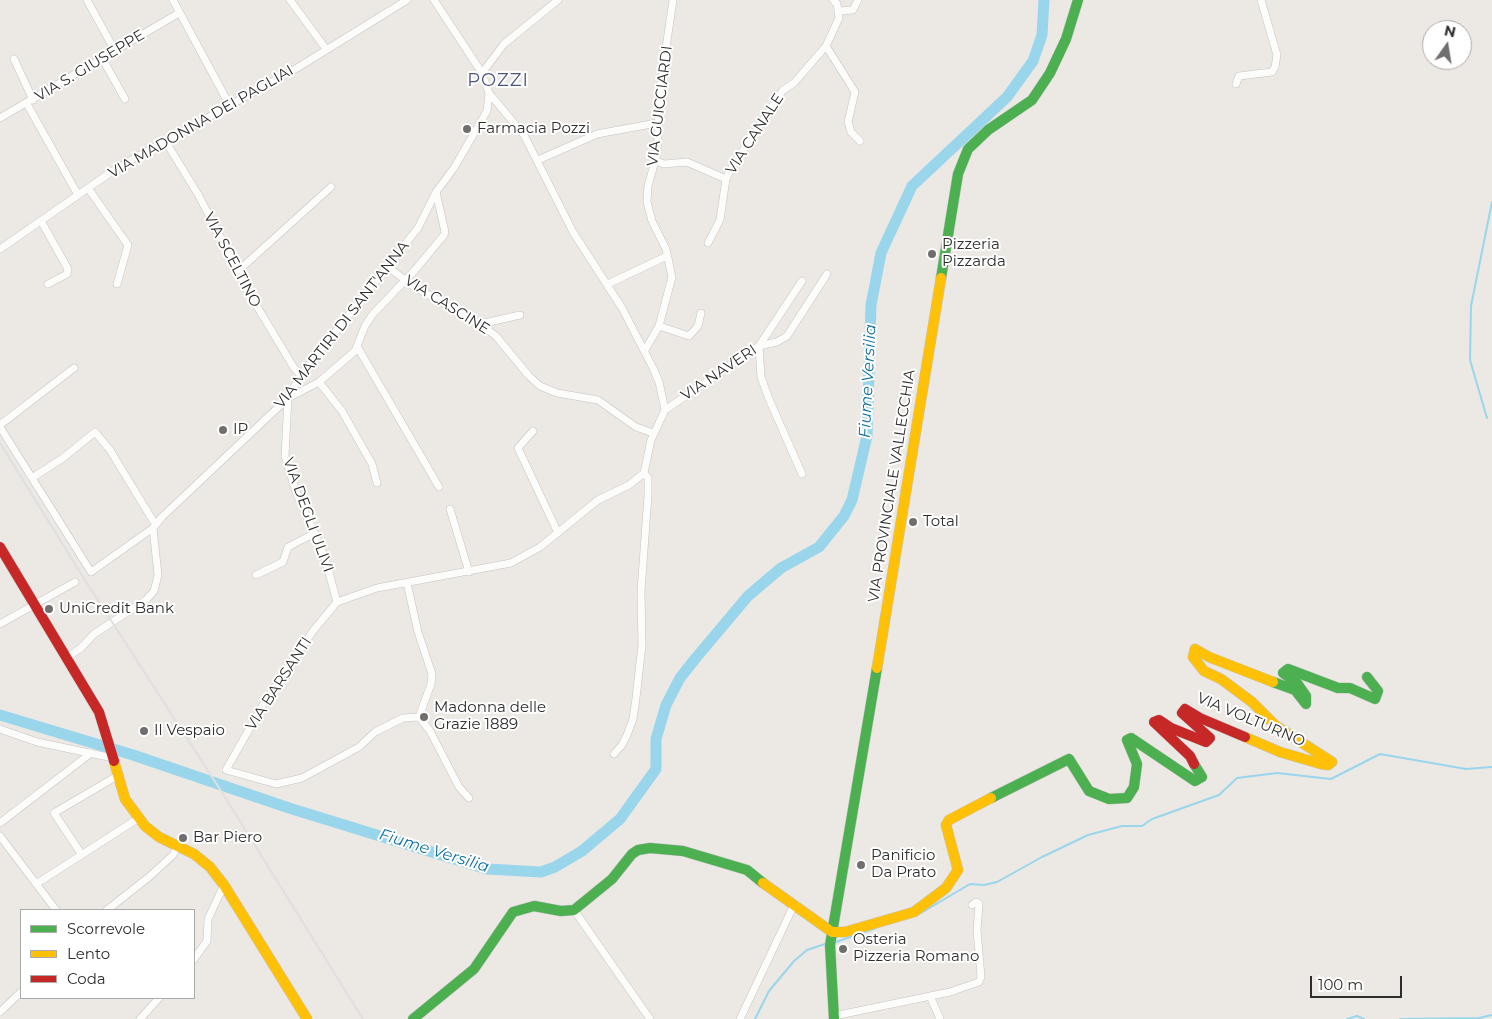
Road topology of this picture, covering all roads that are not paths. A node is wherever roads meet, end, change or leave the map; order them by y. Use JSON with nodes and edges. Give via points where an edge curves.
{"nodes":[{"id":1,"x":87,"y":0,"type":"edge"},
{"id":2,"x":173,"y":0,"type":"edge"},
{"id":3,"x":290,"y":0,"type":"edge"},
{"id":4,"x":407,"y":0,"type":"edge"},
{"id":5,"x":434,"y":0,"type":"edge"},
{"id":6,"x":558,"y":0,"type":"edge"},
{"id":7,"x":673,"y":0,"type":"edge"},
{"id":8,"x":833,"y":0,"type":"edge"},
{"id":9,"x":858,"y":0,"type":"edge"},
{"id":10,"x":1078,"y":0,"type":"edge"},
{"id":11,"x":1261,"y":0,"type":"edge"},
{"id":12,"x":839,"y":11,"type":"junction"},
{"id":13,"x":179,"y":13,"type":"junction"},
{"id":14,"x":826,"y":46,"type":"junction"},
{"id":15,"x":326,"y":49,"type":"junction"},
{"id":16,"x":115,"y":51,"type":"junction"},
{"id":17,"x":102,"y":58,"type":"junction"},
{"id":18,"x":14,"y":59,"type":"dead end"},
{"id":19,"x":482,"y":73,"type":"junction"},
{"id":20,"x":1236,"y":84,"type":"dead end"},
{"id":21,"x":489,"y":93,"type":"junction"},
{"id":22,"x":125,"y":99,"type":"dead end"},
{"id":23,"x":30,"y":102,"type":"junction"},
{"id":24,"x":229,"y":104,"type":"junction"},
{"id":25,"x":0,"y":118,"type":"edge"},
{"id":26,"x":658,"y":123,"type":"junction"},
{"id":27,"x":860,"y":141,"type":"dead end"},
{"id":28,"x":166,"y":142,"type":"junction"},
{"id":29,"x":538,"y":160,"type":"junction"},
{"id":30,"x":656,"y":161,"type":"junction"},
{"id":31,"x":726,"y":179,"type":"junction"},
{"id":32,"x":331,"y":187,"type":"dead end"},
{"id":33,"x":88,"y":188,"type":"junction"},
{"id":34,"x":436,"y":192,"type":"junction"},
{"id":35,"x":78,"y":195,"type":"junction"},
{"id":36,"x":40,"y":220,"type":"junction"},
{"id":37,"x":708,"y":243,"type":"dead end"},
{"id":38,"x":0,"y":250,"type":"edge"},
{"id":39,"x":667,"y":256,"type":"junction"},
{"id":40,"x":388,"y":267,"type":"junction"},
{"id":41,"x":238,"y":271,"type":"junction"},
{"id":42,"x":826,"y":274,"type":"dead end"},
{"id":43,"x":405,"y":280,"type":"junction"},
{"id":44,"x":802,"y":281,"type":"dead end"},
{"id":45,"x":48,"y":284,"type":"dead end"},
{"id":46,"x":117,"y":284,"type":"dead end"},
{"id":47,"x":608,"y":284,"type":"junction"},
{"id":48,"x":701,"y":313,"type":"dead end"},
{"id":49,"x":520,"y":315,"type":"dead end"},
{"id":50,"x":480,"y":324,"type":"junction"},
{"id":51,"x":658,"y":326,"type":"junction"},
{"id":52,"x":759,"y":346,"type":"junction"},
{"id":53,"x":358,"y":348,"type":"junction"},
{"id":54,"x":644,"y":350,"type":"junction"},
{"id":55,"x":74,"y":368,"type":"dead end"},
{"id":56,"x":301,"y":375,"type":"junction"},
{"id":57,"x":319,"y":382,"type":"junction"},
{"id":58,"x":288,"y":398,"type":"junction"},
{"id":59,"x":665,"y":410,"type":"junction"},
{"id":60,"x":0,"y":426,"type":"edge"},
{"id":61,"x":533,"y":431,"type":"dead end"},
{"id":62,"x":653,"y":433,"type":"junction"},
{"id":63,"x":644,"y":472,"type":"junction"},
{"id":64,"x":802,"y":474,"type":"dead end"},
{"id":65,"x":32,"y":478,"type":"junction"},
{"id":66,"x":377,"y":483,"type":"dead end"},
{"id":67,"x":439,"y":487,"type":"dead end"},
{"id":68,"x":450,"y":509,"type":"dead end"},
{"id":69,"x":154,"y":526,"type":"junction"},
{"id":70,"x":558,"y":532,"type":"junction"},
{"id":71,"x":315,"y":533,"type":"junction"},
{"id":72,"x":0,"y":547,"type":"edge"},
{"id":73,"x":469,"y":572,"type":"junction"},
{"id":74,"x":256,"y":575,"type":"dead end"},
{"id":75,"x":75,"y":582,"type":"dead end"},
{"id":76,"x":407,"y":583,"type":"junction"},
{"id":77,"x":337,"y":602,"type":"junction"},
{"id":78,"x":35,"y":605,"type":"junction"},
{"id":79,"x":0,"y":624,"type":"edge"},
{"id":80,"x":66,"y":658,"type":"junction"},
{"id":81,"x":1367,"y":676,"type":"dead end"},
{"id":82,"x":418,"y":717,"type":"junction"},
{"id":83,"x":0,"y":729,"type":"edge"},
{"id":84,"x":91,"y":753,"type":"junction"},
{"id":85,"x":614,"y":754,"type":"dead end"},
{"id":86,"x":112,"y":756,"type":"junction"},
{"id":87,"x":117,"y":776,"type":"junction"},
{"id":88,"x":468,"y":798,"type":"dead end"},
{"id":89,"x":139,"y":818,"type":"junction"},
{"id":90,"x":0,"y":823,"type":"edge"},
{"id":91,"x":0,"y":836,"type":"edge"},
{"id":92,"x":178,"y":846,"type":"junction"},
{"id":93,"x":82,"y":855,"type":"junction"},
{"id":94,"x":36,"y":884,"type":"junction"},
{"id":95,"x":224,"y":885,"type":"junction"},
{"id":96,"x":972,"y":905,"type":"dead end"},
{"id":97,"x":793,"y":907,"type":"junction"},
{"id":98,"x":55,"y":909,"type":"edge"},
{"id":99,"x":108,"y":909,"type":"edge"},
{"id":100,"x":574,"y":910,"type":"junction"},
{"id":101,"x":832,"y":932,"type":"junction"},
{"id":102,"x":195,"y":958,"type":"edge"},
{"id":103,"x":20,"y":993,"type":"edge"},
{"id":104,"x":930,"y":996,"type":"junction"},
{"id":105,"x":158,"y":999,"type":"edge"},
{"id":106,"x":0,"y":1012,"type":"edge"},
{"id":107,"x":834,"y":1018,"type":"edge"},
{"id":108,"x":140,"y":1019,"type":"edge"},
{"id":109,"x":307,"y":1019,"type":"edge"},
{"id":110,"x":413,"y":1019,"type":"edge"},
{"id":111,"x":650,"y":1019,"type":"edge"},
{"id":112,"x":740,"y":1019,"type":"edge"},
{"id":113,"x":940,"y":1019,"type":"edge"}],
"edges":[{"from":1,"to":16,"type":"street"},
{"from":2,"to":13,"type":"street"},
{"from":3,"to":15,"type":"street"},
{"from":4,"to":15,"type":"street","name":"VIA MADONNA DEI PAGLIAI"},
{"from":5,"to":19,"type":"street"},
{"from":6,"to":19,"type":"street","via":[[504,44]]},
{"from":7,"to":26,"type":"street","name":"VIA GUICCIARDI"},
{"from":8,"to":12,"type":"street"},
{"from":9,"to":12,"type":"street","via":[[853,10]]},
{"from":10,"to":101,"type":"street","name":"VIA PROVINCIALE VALLECCHIA","via":[[1066,39],[1050,73],[1032,100],[988,130],[968,149],[958,174]]},
{"from":11,"to":20,"type":"street","via":[[1277,55],[1276,67],[1272,72],[1244,74],[1237,78]]},
{"from":12,"to":14,"type":"street","name":"VIA CANALE"},
{"from":13,"to":16,"type":"street","name":"VIA S. GIUSEPPE"},
{"from":13,"to":24,"type":"street"},
{"from":14,"to":27,"type":"street","via":[[855,92],[848,122]]},
{"from":14,"to":31,"type":"street","name":"VIA CANALE","via":[[783,90]]},
{"from":15,"to":24,"type":"street","name":"VIA MADONNA DEI PAGLIAI"},
{"from":16,"to":17,"type":"street","name":"VIA S. GIUSEPPE"},
{"from":17,"to":22,"type":"street"},
{"from":17,"to":23,"type":"street","name":"VIA S. GIUSEPPE"},
{"from":18,"to":23,"type":"street"},
{"from":19,"to":21,"type":"street"},
{"from":21,"to":29,"type":"street","via":[[524,135]]},
{"from":21,"to":34,"type":"street","name":"VIA MARTIRI DI SANT'ANNA","via":[[489,105],[482,122]]},
{"from":23,"to":25,"type":"street","name":"VIA S. GIUSEPPE"},
{"from":23,"to":35,"type":"street"},
{"from":24,"to":28,"type":"street","name":"VIA MADONNA DEI PAGLIAI"},
{"from":26,"to":29,"type":"street","via":[[597,134]]},
{"from":26,"to":30,"type":"street","name":"VIA GUICCIARDI"},
{"from":28,"to":33,"type":"street","name":"VIA MADONNA DEI PAGLIAI"},
{"from":28,"to":41,"type":"street","name":"VIA SCELTINO"},
{"from":29,"to":47,"type":"street","via":[[573,232]]},
{"from":30,"to":31,"type":"street","name":"VIA CANALE","via":[[664,164],[687,162]]},
{"from":30,"to":39,"type":"street","name":"VIA GUICCIARDI","via":[[647,202]]},
{"from":31,"to":37,"type":"street","name":"VIA CANALE","via":[[720,220]]},
{"from":32,"to":41,"type":"street"},
{"from":33,"to":35,"type":"street","name":"VIA MADONNA DEI PAGLIAI"},
{"from":33,"to":46,"type":"street","via":[[128,245]]},
{"from":34,"to":40,"type":"street","name":"VIA MARTIRI DI SANT'ANNA","via":[[418,228]]},
{"from":34,"to":43,"type":"street","via":[[444,234],[439,244]]},
{"from":35,"to":36,"type":"street","name":"VIA MADONNA DEI PAGLIAI"},
{"from":36,"to":38,"type":"street","name":"VIA MADONNA DEI PAGLIAI"},
{"from":36,"to":45,"type":"street","via":[[68,269],[67,274]]},
{"from":39,"to":47,"type":"street"},
{"from":39,"to":51,"type":"street","name":"VIA GUICCIARDI","via":[[672,278]]},
{"from":40,"to":43,"type":"street","name":"VIA CASCINE"},
{"from":40,"to":56,"type":"street","name":"VIA MARTIRI DI SANT'ANNA"},
{"from":41,"to":56,"type":"street","name":"VIA SCELTINO"},
{"from":42,"to":52,"type":"street","via":[[787,336]]},
{"from":43,"to":50,"type":"street","name":"VIA CASCINE"},
{"from":43,"to":53,"type":"street","via":[[373,314]]},
{"from":44,"to":52,"type":"street","name":"VIA NAVERI"},
{"from":47,"to":54,"type":"street"},
{"from":48,"to":51,"type":"street","via":[[698,326],[689,336]]},
{"from":49,"to":50,"type":"street"},
{"from":50,"to":62,"type":"street","name":"VIA CASCINE","via":[[503,343],[540,386],[557,393],[598,400],[636,427]]},
{"from":51,"to":54,"type":"street","name":"VIA GUICCIARDI"},
{"from":52,"to":59,"type":"street","name":"VIA NAVERI"},
{"from":52,"to":64,"type":"street","via":[[761,377]]},
{"from":53,"to":57,"type":"street"},
{"from":53,"to":67,"type":"street"},
{"from":54,"to":59,"type":"street","via":[[659,382]]},
{"from":55,"to":60,"type":"street"},
{"from":56,"to":58,"type":"street","name":"VIA MARTIRI DI SANT'ANNA"},
{"from":57,"to":58,"type":"street"},
{"from":57,"to":66,"type":"street","via":[[342,411],[372,464]]},
{"from":58,"to":69,"type":"street","name":"VIA MARTIRI DI SANT'ANNA"},
{"from":58,"to":71,"type":"street","name":"VIA DEGLI ULIVI","via":[[285,456],[296,492]]},
{"from":59,"to":62,"type":"street"},
{"from":60,"to":65,"type":"street"},
{"from":61,"to":70,"type":"street","via":[[518,448]]},
{"from":62,"to":63,"type":"street"},
{"from":63,"to":70,"type":"street","via":[[629,485],[598,500]]},
{"from":63,"to":85,"type":"street","via":[[648,478],[648,495],[641,591],[642,645],[633,719],[622,746]]},
{"from":65,"to":69,"type":"street","name":"VIA MARTIRI DI SANT'ANNA","via":[[90,572]]},
{"from":65,"to":69,"type":"street","via":[[95,432],[110,450]]},
{"from":68,"to":73,"type":"street"},
{"from":69,"to":80,"type":"street","via":[[158,575],[154,591]]},
{"from":70,"to":73,"type":"street","via":[[511,564]]},
{"from":71,"to":74,"type":"street","via":[[288,547],[283,562]]},
{"from":71,"to":77,"type":"street","name":"VIA DEGLI ULIVI"},
{"from":72,"to":78,"type":"street"},
{"from":73,"to":76,"type":"street"},
{"from":75,"to":78,"type":"street"},
{"from":76,"to":77,"type":"street","via":[[377,588]]},
{"from":76,"to":82,"type":"street","via":[[432,674]]},
{"from":77,"to":82,"type":"street","name":"VIA BARSANTI","via":[[264,704],[226,770],[276,784],[302,778],[359,747],[375,732],[390,724],[403,718]]},
{"from":78,"to":79,"type":"street"},
{"from":78,"to":80,"type":"street"},
{"from":80,"to":86,"type":"street","via":[[99,712]]},
{"from":81,"to":101,"type":"street","name":"VIA VOLTURNO","via":[[1378,691],[1375,699],[1288,669],[1283,673],[1297,683],[1306,696],[1306,704],[1295,690],[1195,649],[1193,657],[1204,671],[1221,679],[1252,702],[1276,726],[1332,762],[1321,764],[1280,752],[1185,709],[1182,713],[1210,738],[1206,742],[1159,720],[1154,722],[1190,756],[1202,777],[1195,781],[1131,738],[1127,740],[1137,764],[1134,787],[1127,798],[1109,799],[1089,791],[1069,759],[949,820],[946,825],[958,870],[946,888],[914,912],[845,932]]},
{"from":82,"to":88,"type":"street","via":[[430,731]]},
{"from":83,"to":84,"type":"street","via":[[37,742]]},
{"from":84,"to":86,"type":"street"},
{"from":84,"to":90,"type":"street"},
{"from":86,"to":87,"type":"street"},
{"from":87,"to":89,"type":"street","via":[[125,799]]},
{"from":87,"to":93,"type":"street","via":[[54,813]]},
{"from":89,"to":92,"type":"street","via":[[159,837]]},
{"from":89,"to":93,"type":"street"},
{"from":91,"to":94,"type":"street"},
{"from":92,"to":95,"type":"street","via":[[204,862]]},
{"from":92,"to":99,"type":"street","via":[[149,877]]},
{"from":93,"to":94,"type":"street"},
{"from":94,"to":98,"type":"street"},
{"from":95,"to":102,"type":"street","via":[[208,918],[207,941]]},
{"from":95,"to":109,"type":"street"},
{"from":96,"to":104,"type":"street","via":[[979,904],[980,982]]},
{"from":97,"to":100,"type":"street","via":[[741,868],[683,851],[650,848],[632,854],[612,879]]},
{"from":97,"to":101,"type":"street"},
{"from":97,"to":112,"type":"street"},
{"from":100,"to":110,"type":"street","via":[[561,912],[534,906],[513,912],[474,969]]},
{"from":100,"to":111,"type":"street"},
{"from":101,"to":107,"type":"street","name":"VIA PROVINCIALE VALLECCHIA"},
{"from":103,"to":106,"type":"street"},
{"from":104,"to":107,"type":"street"},
{"from":104,"to":113,"type":"street"},
{"from":105,"to":108,"type":"street"}]}
